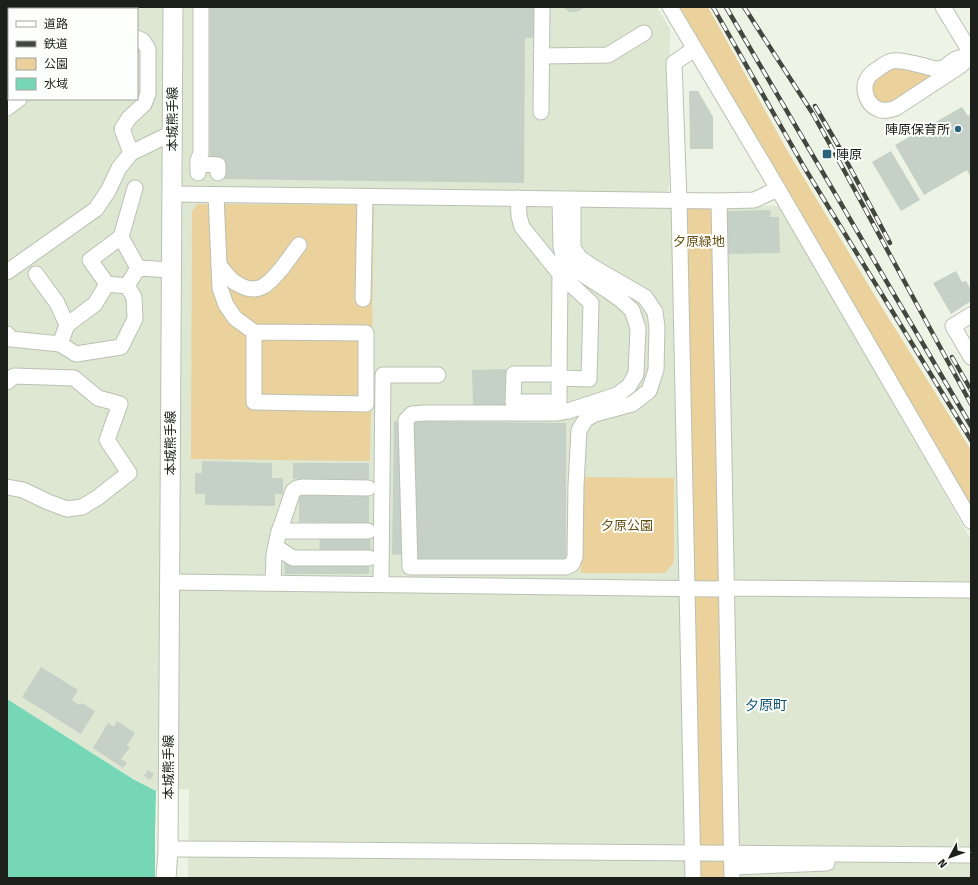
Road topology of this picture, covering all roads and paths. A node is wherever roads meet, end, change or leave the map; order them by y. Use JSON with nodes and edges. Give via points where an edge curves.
{"nodes":[{"id":1,"x":173,"y":7,"type":"edge"},
{"id":2,"x":181,"y":7,"type":"edge"},
{"id":3,"x":201,"y":7,"type":"edge"},
{"id":4,"x":542,"y":7,"type":"edge"},
{"id":5,"x":670,"y":7,"type":"edge"},
{"id":6,"x":943,"y":7,"type":"edge"},
{"id":7,"x":644,"y":33,"type":"dead end"},
{"id":8,"x":138,"y":38,"type":"edge"},
{"id":9,"x":694,"y":49,"type":"junction"},
{"id":10,"x":971,"y":55,"type":"edge"},
{"id":11,"x":541,"y":56,"type":"junction"},
{"id":12,"x":18,"y":100,"type":"edge"},
{"id":13,"x":7,"y":108,"type":"edge"},
{"id":14,"x":541,"y":112,"type":"dead end"},
{"id":15,"x":172,"y":133,"type":"junction"},
{"id":16,"x":131,"y":153,"type":"junction"},
{"id":17,"x":218,"y":173,"type":"dead end"},
{"id":18,"x":135,"y":188,"type":"dead end"},
{"id":19,"x":778,"y":189,"type":"junction"},
{"id":20,"x":176,"y":194,"type":"junction"},
{"id":21,"x":216,"y":195,"type":"junction"},
{"id":22,"x":365,"y":196,"type":"junction"},
{"id":23,"x":518,"y":198,"type":"junction"},
{"id":24,"x":566,"y":199,"type":"junction"},
{"id":25,"x":679,"y":200,"type":"junction"},
{"id":26,"x":719,"y":201,"type":"junction"},
{"id":27,"x":121,"y":237,"type":"junction"},
{"id":28,"x":299,"y":246,"type":"dead end"},
{"id":29,"x":219,"y":265,"type":"junction"},
{"id":30,"x":138,"y":268,"type":"junction"},
{"id":31,"x":171,"y":270,"type":"junction"},
{"id":32,"x":7,"y":272,"type":"edge"},
{"id":33,"x":36,"y":274,"type":"dead end"},
{"id":34,"x":560,"y":274,"type":"junction"},
{"id":35,"x":107,"y":284,"type":"junction"},
{"id":36,"x":127,"y":286,"type":"junction"},
{"id":37,"x":363,"y":299,"type":"dead end"},
{"id":38,"x":971,"y":315,"type":"edge"},
{"id":39,"x":67,"y":325,"type":"junction"},
{"id":40,"x":254,"y":332,"type":"junction"},
{"id":41,"x":7,"y":334,"type":"edge"},
{"id":42,"x":60,"y":344,"type":"junction"},
{"id":43,"x":971,"y":357,"type":"edge"},
{"id":44,"x":438,"y":375,"type":"dead end"},
{"id":45,"x":7,"y":382,"type":"edge"},
{"id":46,"x":7,"y":487,"type":"edge"},
{"id":47,"x":368,"y":488,"type":"dead end"},
{"id":48,"x":971,"y":521,"type":"edge"},
{"id":49,"x":279,"y":531,"type":"junction"},
{"id":50,"x":368,"y":531,"type":"dead end"},
{"id":51,"x":276,"y":547,"type":"junction"},
{"id":52,"x":369,"y":558,"type":"dead end"},
{"id":53,"x":173,"y":582,"type":"junction"},
{"id":54,"x":273,"y":583,"type":"junction"},
{"id":55,"x":381,"y":584,"type":"junction"},
{"id":56,"x":687,"y":588,"type":"junction"},
{"id":57,"x":727,"y":588,"type":"junction"},
{"id":58,"x":971,"y":590,"type":"edge"},
{"id":59,"x":178,"y":849,"type":"junction"},
{"id":60,"x":693,"y":853,"type":"junction"},
{"id":61,"x":971,"y":856,"type":"edge"},
{"id":62,"x":732,"y":866,"type":"edge"},
{"id":63,"x":166,"y":878,"type":"edge"},
{"id":64,"x":177,"y":878,"type":"edge"},
{"id":65,"x":693,"y":878,"type":"edge"}],
"edges":[{"from":1,"to":15,"type":"main road","name":"本城熊手線"},
{"from":2,"to":20,"type":"main road","name":"本城熊手線"},
{"from":3,"to":17,"type":"street","via":[[201,153],[198,168],[218,165]]},
{"from":4,"to":11,"type":"street"},
{"from":5,"to":9,"type":"street"},
{"from":6,"to":10,"type":"street"},
{"from":7,"to":11,"type":"street","via":[[608,55]]},
{"from":8,"to":16,"type":"street","via":[[148,49],[148,94],[144,104],[129,118],[122,129]]},
{"from":9,"to":19,"type":"street"},
{"from":9,"to":25,"type":"street","via":[[674,63]]},
{"from":10,"to":10,"type":"street","via":[[960,66],[896,108],[878,109],[866,96],[865,83],[868,77],[889,62],[902,61],[941,69],[956,59]]},
{"from":11,"to":14,"type":"street"},
{"from":12,"to":13,"type":"street"},
{"from":15,"to":16,"type":"street"},
{"from":15,"to":20,"type":"main road","name":"本城熊手線"},
{"from":16,"to":32,"type":"street","via":[[119,168],[96,208]]},
{"from":18,"to":27,"type":"street"},
{"from":19,"to":26,"type":"street","via":[[754,200]]},
{"from":19,"to":48,"type":"street"},
{"from":20,"to":21,"type":"street"},
{"from":20,"to":31,"type":"main road","name":"本城熊手線"},
{"from":20,"to":53,"type":"main road","name":"本城熊手線"},
{"from":21,"to":22,"type":"street"},
{"from":21,"to":29,"type":"street"},
{"from":22,"to":23,"type":"street"},
{"from":22,"to":37,"type":"street"},
{"from":23,"to":24,"type":"street"},
{"from":23,"to":34,"type":"street","via":[[522,228]]},
{"from":24,"to":24,"type":"street","via":[[573,248],[580,258],[645,297],[655,312],[656,370],[649,391],[632,404],[595,414],[586,420],[579,430],[575,557],[572,564],[566,567],[410,567],[406,420],[412,414],[568,411],[617,395],[629,386],[636,374],[638,328],[632,310],[608,290],[571,267],[564,259],[561,247]]},
{"from":24,"to":25,"type":"street"},
{"from":25,"to":26,"type":"street"},
{"from":25,"to":56,"type":"street"},
{"from":26,"to":57,"type":"street"},
{"from":27,"to":30,"type":"street"},
{"from":27,"to":35,"type":"street","via":[[90,260]]},
{"from":28,"to":29,"type":"street","via":[[273,279],[257,289],[235,283]]},
{"from":29,"to":40,"type":"street","via":[[220,288],[226,305],[235,318]]},
{"from":30,"to":31,"type":"street"},
{"from":30,"to":36,"type":"street"},
{"from":31,"to":53,"type":"main road","name":"本城熊手線"},
{"from":33,"to":39,"type":"street","via":[[57,304]]},
{"from":34,"to":34,"type":"street","via":[[591,304],[589,379],[559,376]]},
{"from":35,"to":36,"type":"street"},
{"from":35,"to":39,"type":"street","via":[[95,304]]},
{"from":36,"to":42,"type":"street","via":[[134,297],[135,320],[121,347],[76,354]]},
{"from":38,"to":43,"type":"street","via":[[953,326]]},
{"from":39,"to":42,"type":"street"},
{"from":40,"to":40,"type":"street","via":[[366,333],[366,404],[254,402]]},
{"from":41,"to":42,"type":"street","via":[[11,339]]},
{"from":44,"to":55,"type":"street","via":[[383,375]]},
{"from":45,"to":46,"type":"street","via":[[14,376],[74,378],[98,398],[120,404],[107,440],[129,473],[82,507],[67,509],[23,490]]},
{"from":47,"to":49,"type":"street","via":[[297,488],[293,491]]},
{"from":49,"to":50,"type":"street"},
{"from":49,"to":51,"type":"street"},
{"from":51,"to":52,"type":"street","via":[[293,558]]},
{"from":51,"to":54,"type":"street"},
{"from":53,"to":54,"type":"street"},
{"from":53,"to":59,"type":"main road","name":"本城熊手線"},
{"from":53,"to":63,"type":"main road","name":"本城熊手線"},
{"from":54,"to":55,"type":"street"},
{"from":55,"to":56,"type":"street"},
{"from":56,"to":57,"type":"street"},
{"from":56,"to":60,"type":"street"},
{"from":57,"to":58,"type":"street"},
{"from":57,"to":62,"type":"street"},
{"from":59,"to":60,"type":"street"},
{"from":59,"to":64,"type":"main road","name":"本城熊手線"},
{"from":60,"to":62,"type":"street"},
{"from":60,"to":65,"type":"street"},
{"from":61,"to":62,"type":"street"}]}
